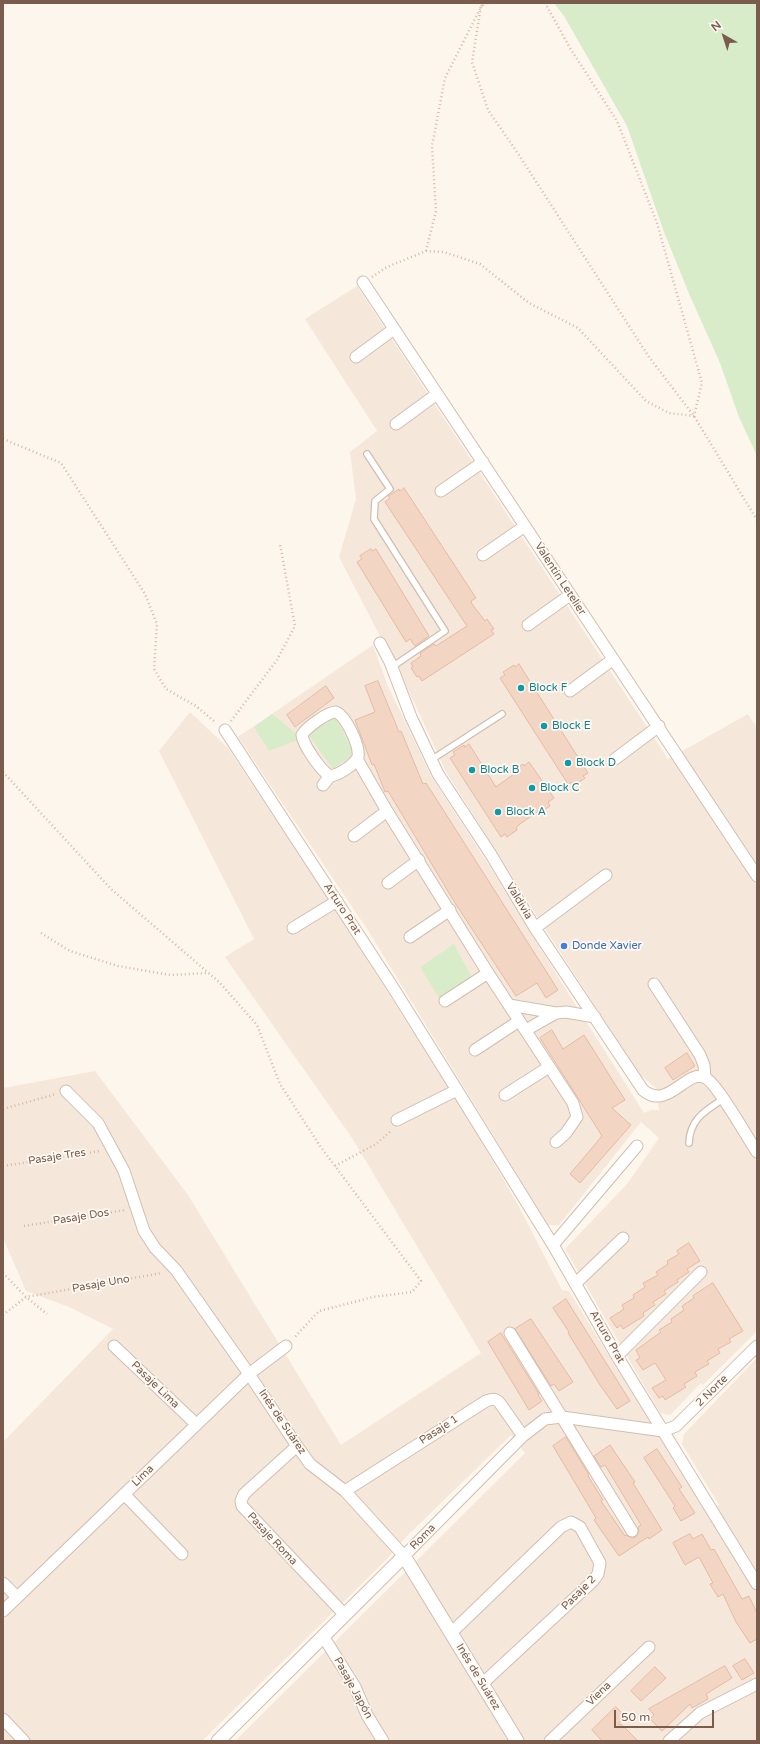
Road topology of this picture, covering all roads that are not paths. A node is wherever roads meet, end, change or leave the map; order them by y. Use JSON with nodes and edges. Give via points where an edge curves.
{"nodes":[{"id":1,"x":363,"y":282,"type":"road end"},
{"id":2,"x":394,"y":330,"type":"junction"},
{"id":3,"x":356,"y":357,"type":"dead end"},
{"id":4,"x":437,"y":394,"type":"junction"},
{"id":5,"x":396,"y":424,"type":"dead end"},
{"id":6,"x":367,"y":454,"type":"dead end"},
{"id":7,"x":483,"y":462,"type":"junction"},
{"id":8,"x":440,"y":491,"type":"dead end"},
{"id":9,"x":525,"y":526,"type":"junction"},
{"id":10,"x":483,"y":555,"type":"dead end"},
{"id":11,"x":570,"y":595,"type":"junction"},
{"id":12,"x":528,"y":625,"type":"dead end"},
{"id":13,"x":380,"y":643,"type":"dead end"},
{"id":14,"x":612,"y":660,"type":"junction"},
{"id":15,"x":391,"y":667,"type":"junction"},
{"id":16,"x":570,"y":691,"type":"dead end"},
{"id":17,"x":502,"y":714,"type":"dead end"},
{"id":18,"x":659,"y":726,"type":"junction"},
{"id":19,"x":225,"y":730,"type":"road end"},
{"id":20,"x":615,"y":758,"type":"dead end"},
{"id":21,"x":357,"y":759,"type":"junction"},
{"id":22,"x":431,"y":760,"type":"junction"},
{"id":23,"x":330,"y":776,"type":"junction"},
{"id":24,"x":323,"y":785,"type":"dead end"},
{"id":25,"x":387,"y":811,"type":"junction"},
{"id":26,"x":354,"y":836,"type":"dead end"},
{"id":27,"x":419,"y":860,"type":"junction"},
{"id":28,"x":606,"y":875,"type":"dead end"},
{"id":29,"x":757,"y":876,"type":"edge"},
{"id":30,"x":388,"y":883,"type":"dead end"},
{"id":31,"x":337,"y":901,"type":"junction"},
{"id":32,"x":450,"y":910,"type":"junction"},
{"id":33,"x":292,"y":928,"type":"dead end"},
{"id":34,"x":535,"y":928,"type":"junction"},
{"id":35,"x":410,"y":937,"type":"dead end"},
{"id":36,"x":488,"y":973,"type":"junction"},
{"id":37,"x":654,"y":984,"type":"dead end"},
{"id":38,"x":445,"y":1001,"type":"dead end"},
{"id":39,"x":509,"y":1005,"type":"junction"},
{"id":40,"x":556,"y":1013,"type":"junction"},
{"id":41,"x":594,"y":1017,"type":"junction"},
{"id":42,"x":519,"y":1021,"type":"junction"},
{"id":43,"x":526,"y":1030,"type":"junction"},
{"id":44,"x":475,"y":1050,"type":"dead end"},
{"id":45,"x":549,"y":1067,"type":"junction"},
{"id":46,"x":705,"y":1077,"type":"junction"},
{"id":47,"x":457,"y":1090,"type":"junction"},
{"id":48,"x":66,"y":1091,"type":"road end"},
{"id":49,"x":505,"y":1095,"type":"dead end"},
{"id":50,"x":723,"y":1099,"type":"junction"},
{"id":51,"x":397,"y":1120,"type":"road end"},
{"id":52,"x":556,"y":1142,"type":"dead end"},
{"id":53,"x":689,"y":1143,"type":"dead end"},
{"id":54,"x":637,"y":1146,"type":"dead end"},
{"id":55,"x":757,"y":1152,"type":"edge"},
{"id":56,"x":622,"y":1238,"type":"dead end"},
{"id":57,"x":553,"y":1245,"type":"junction"},
{"id":58,"x":701,"y":1272,"type":"dead end"},
{"id":59,"x":576,"y":1283,"type":"junction"},
{"id":60,"x":510,"y":1334,"type":"dead end"},
{"id":61,"x":114,"y":1346,"type":"dead end"},
{"id":62,"x":286,"y":1346,"type":"road end"},
{"id":63,"x":757,"y":1346,"type":"edge"},
{"id":64,"x":617,"y":1356,"type":"junction"},
{"id":65,"x":249,"y":1374,"type":"junction"},
{"id":66,"x":562,"y":1417,"type":"junction"},
{"id":67,"x":196,"y":1424,"type":"junction"},
{"id":68,"x":663,"y":1431,"type":"junction"},
{"id":69,"x":523,"y":1436,"type":"junction"},
{"id":70,"x":297,"y":1446,"type":"junction"},
{"id":71,"x":345,"y":1491,"type":"junction"},
{"id":72,"x":124,"y":1494,"type":"junction"},
{"id":73,"x":632,"y":1531,"type":"dead end"},
{"id":74,"x":182,"y":1554,"type":"dead end"},
{"id":75,"x":404,"y":1556,"type":"junction"},
{"id":76,"x":3,"y":1583,"type":"edge"},
{"id":77,"x":757,"y":1584,"type":"edge"},
{"id":78,"x":16,"y":1598,"type":"junction"},
{"id":79,"x":3,"y":1611,"type":"edge"},
{"id":80,"x":345,"y":1615,"type":"junction"},
{"id":81,"x":451,"y":1633,"type":"junction"},
{"id":82,"x":323,"y":1636,"type":"junction"},
{"id":83,"x":649,"y":1647,"type":"dead end"},
{"id":84,"x":482,"y":1684,"type":"junction"},
{"id":85,"x":757,"y":1684,"type":"edge"},
{"id":86,"x":4,"y":1722,"type":"edge"},
{"id":87,"x":24,"y":1741,"type":"edge"},
{"id":88,"x":218,"y":1741,"type":"edge"},
{"id":89,"x":383,"y":1741,"type":"edge"},
{"id":90,"x":517,"y":1741,"type":"edge"},
{"id":91,"x":550,"y":1741,"type":"edge"},
{"id":92,"x":669,"y":1741,"type":"edge"}],
"edges":[{"from":1,"to":2,"type":"street","name":"Valentín Letelier"},
{"from":2,"to":3,"type":"street"},
{"from":2,"to":4,"type":"street","name":"Valentín Letelier"},
{"from":4,"to":5,"type":"street"},
{"from":4,"to":7,"type":"street","name":"Valentín Letelier"},
{"from":6,"to":15,"type":"lane","via":[[390,489],[375,501],[374,519],[445,631]]},
{"from":7,"to":8,"type":"street"},
{"from":7,"to":9,"type":"street","name":"Valentín Letelier"},
{"from":9,"to":10,"type":"street"},
{"from":9,"to":11,"type":"street","name":"Valentín Letelier"},
{"from":11,"to":12,"type":"street"},
{"from":11,"to":14,"type":"street","name":"Valentín Letelier"},
{"from":13,"to":15,"type":"street","name":"Valdivia"},
{"from":14,"to":16,"type":"street"},
{"from":14,"to":18,"type":"street","name":"Valentín Letelier"},
{"from":15,"to":22,"type":"street","name":"Valdivia"},
{"from":17,"to":22,"type":"lane"},
{"from":18,"to":20,"type":"street"},
{"from":18,"to":29,"type":"street","name":"Valentín Letelier"},
{"from":19,"to":31,"type":"street","name":"Arturo Prat"},
{"from":21,"to":23,"type":"street","via":[[336,775]]},
{"from":21,"to":23,"type":"street","via":[[358,748],[343,718],[336,712],[329,713],[302,735],[303,742],[322,770]]},
{"from":21,"to":25,"type":"street"},
{"from":22,"to":34,"type":"street","name":"Valdivia"},
{"from":23,"to":24,"type":"street"},
{"from":25,"to":26,"type":"street"},
{"from":25,"to":27,"type":"street"},
{"from":27,"to":30,"type":"street"},
{"from":27,"to":32,"type":"street"},
{"from":28,"to":34,"type":"street"},
{"from":31,"to":33,"type":"street"},
{"from":31,"to":47,"type":"street","name":"Arturo Prat"},
{"from":32,"to":35,"type":"street"},
{"from":32,"to":36,"type":"street"},
{"from":34,"to":41,"type":"street","name":"Valdivia"},
{"from":36,"to":38,"type":"street"},
{"from":36,"to":39,"type":"street"},
{"from":37,"to":46,"type":"street","via":[[700,1055]]},
{"from":39,"to":40,"type":"street"},
{"from":39,"to":42,"type":"street"},
{"from":40,"to":41,"type":"street","via":[[566,1012]]},
{"from":40,"to":43,"type":"street"},
{"from":41,"to":46,"type":"street","name":"Valdivia","via":[[647,1094],[663,1096],[691,1079]]},
{"from":42,"to":43,"type":"street"},
{"from":42,"to":44,"type":"street"},
{"from":43,"to":45,"type":"street"},
{"from":45,"to":49,"type":"street"},
{"from":45,"to":52,"type":"street","via":[[577,1111],[577,1117]]},
{"from":46,"to":50,"type":"street"},
{"from":47,"to":51,"type":"street"},
{"from":47,"to":57,"type":"street","name":"Arturo Prat"},
{"from":48,"to":65,"type":"street","name":"Inés de Suárez","via":[[98,1123],[124,1171],[144,1231],[155,1248],[176,1270]]},
{"from":50,"to":53,"type":"lane","via":[[696,1119]]},
{"from":50,"to":55,"type":"street"},
{"from":54,"to":57,"type":"street"},
{"from":56,"to":59,"type":"street"},
{"from":57,"to":59,"type":"street","name":"Arturo Prat"},
{"from":58,"to":64,"type":"street"},
{"from":59,"to":64,"type":"street","name":"Arturo Prat"},
{"from":60,"to":66,"type":"street"},
{"from":61,"to":67,"type":"street","name":"Pasaje Lima"},
{"from":62,"to":65,"type":"street","name":"Lima"},
{"from":63,"to":68,"type":"street","name":"2 Norte","via":[[676,1426]]},
{"from":64,"to":68,"type":"street","name":"Arturo Prat"},
{"from":65,"to":67,"type":"street","name":"Lima"},
{"from":65,"to":70,"type":"street","name":"Inés de Suárez"},
{"from":66,"to":68,"type":"street","name":"Roma"},
{"from":66,"to":69,"type":"street","name":"Roma","via":[[545,1419]]},
{"from":66,"to":73,"type":"street"},
{"from":67,"to":72,"type":"street","name":"Lima"},
{"from":68,"to":77,"type":"street","name":"Arturo Prat"},
{"from":69,"to":71,"type":"street","name":"Pasaje 1","via":[[499,1402],[492,1399]]},
{"from":69,"to":75,"type":"street","name":"Roma"},
{"from":70,"to":71,"type":"street","name":"Inés de Suárez","via":[[310,1464]]},
{"from":70,"to":80,"type":"street","name":"Pasaje Roma","via":[[244,1494],[242,1506]]},
{"from":71,"to":75,"type":"street","name":"Inés de Suárez"},
{"from":72,"to":74,"type":"street"},
{"from":72,"to":78,"type":"street","name":"Lima"},
{"from":75,"to":80,"type":"street","name":"Roma"},
{"from":75,"to":81,"type":"street","name":"Inés de Suárez"},
{"from":76,"to":78,"type":"street"},
{"from":78,"to":79,"type":"street","name":"Lima"},
{"from":80,"to":82,"type":"street","name":"Roma"},
{"from":81,"to":84,"type":"street","name":"Inés de Suárez"},
{"from":81,"to":84,"type":"street","name":"Pasaje 2","via":[[561,1527],[571,1522],[580,1527],[600,1563],[598,1574]]},
{"from":82,"to":88,"type":"street","name":"Roma"},
{"from":82,"to":89,"type":"street","name":"Pasaje Japón","via":[[355,1687],[367,1715]]},
{"from":83,"to":91,"type":"street","name":"Viena"},
{"from":84,"to":90,"type":"street","name":"Inés de Suárez"},
{"from":85,"to":92,"type":"street","via":[[700,1713]]},
{"from":86,"to":87,"type":"street"}]}
